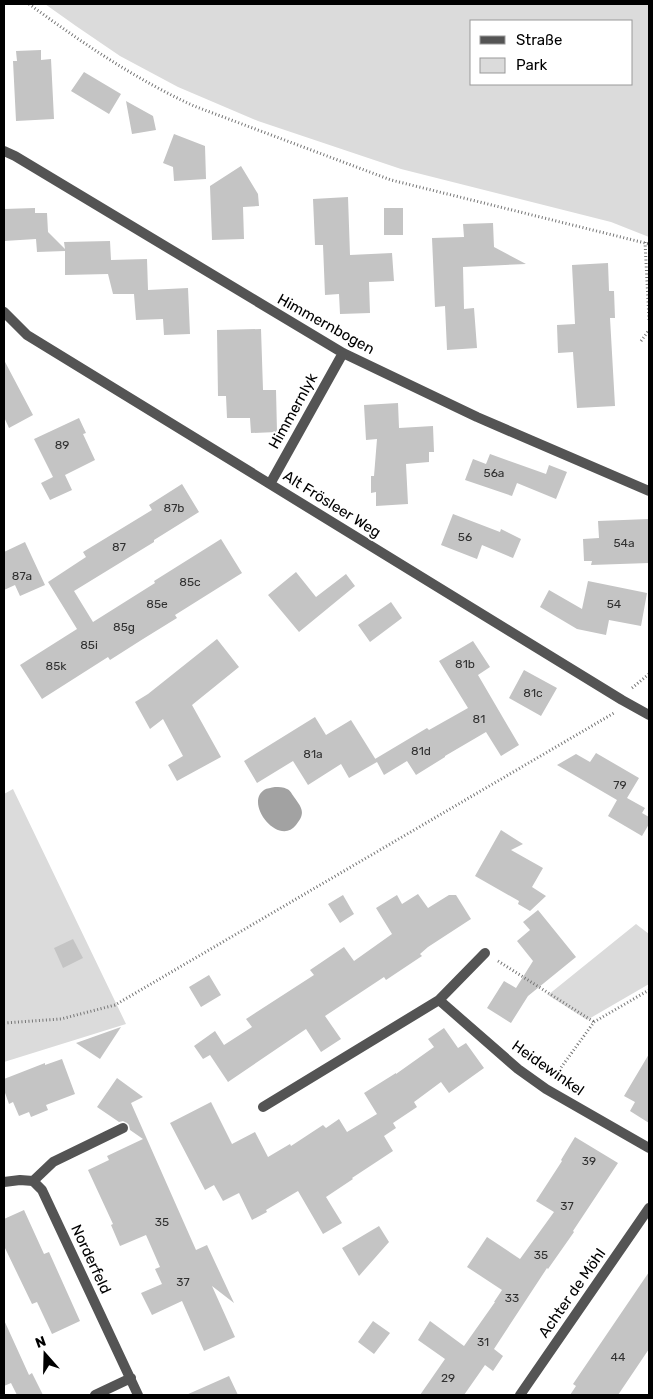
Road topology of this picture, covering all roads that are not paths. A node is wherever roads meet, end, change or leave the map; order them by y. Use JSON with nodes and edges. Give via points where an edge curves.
{"nodes":[{"id":1,"x":4,"y":151,"type":"edge"},
{"id":2,"x":4,"y":312,"type":"edge"},
{"id":3,"x":343,"y":353,"type":"junction"},
{"id":4,"x":270,"y":484,"type":"junction"},
{"id":5,"x":649,"y":490,"type":"edge"},
{"id":6,"x":649,"y":715,"type":"edge"},
{"id":7,"x":485,"y":952,"type":"road end"},
{"id":8,"x":439,"y":1000,"type":"junction"},
{"id":9,"x":263,"y":1107,"type":"dead end"},
{"id":10,"x":124,"y":1128,"type":"dead end"},
{"id":11,"x":649,"y":1148,"type":"edge"},
{"id":12,"x":33,"y":1181,"type":"junction"},
{"id":13,"x":4,"y":1182,"type":"edge"},
{"id":14,"x":649,"y":1208,"type":"edge"},
{"id":15,"x":131,"y":1378,"type":"junction"},
{"id":16,"x":95,"y":1395,"type":"edge"},
{"id":17,"x":138,"y":1395,"type":"edge"},
{"id":18,"x":520,"y":1395,"type":"edge"}],
"edges":[{"from":1,"to":3,"type":"street","name":"Himmernbogen"},
{"from":2,"to":4,"type":"street","name":"Alt Frösleer Weg","via":[[27,334]]},
{"from":3,"to":4,"type":"street","name":"Himmernlyk"},
{"from":3,"to":5,"type":"street","name":"Himmernbogen","via":[[477,417]]},
{"from":4,"to":6,"type":"street","name":"Alt Frösleer Weg"},
{"from":7,"to":8,"type":"street"},
{"from":8,"to":9,"type":"street"},
{"from":8,"to":11,"type":"street","name":"Heidewinkel","via":[[518,1069],[546,1089]]},
{"from":10,"to":12,"type":"street","via":[[53,1162]]},
{"from":12,"to":13,"type":"street"},
{"from":12,"to":15,"type":"street","name":"Norderfeld","via":[[42,1190]]},
{"from":14,"to":18,"type":"street","name":"Achter de Möhl"},
{"from":15,"to":16,"type":"street"},
{"from":15,"to":17,"type":"street","name":"Norderfeld"}]}
